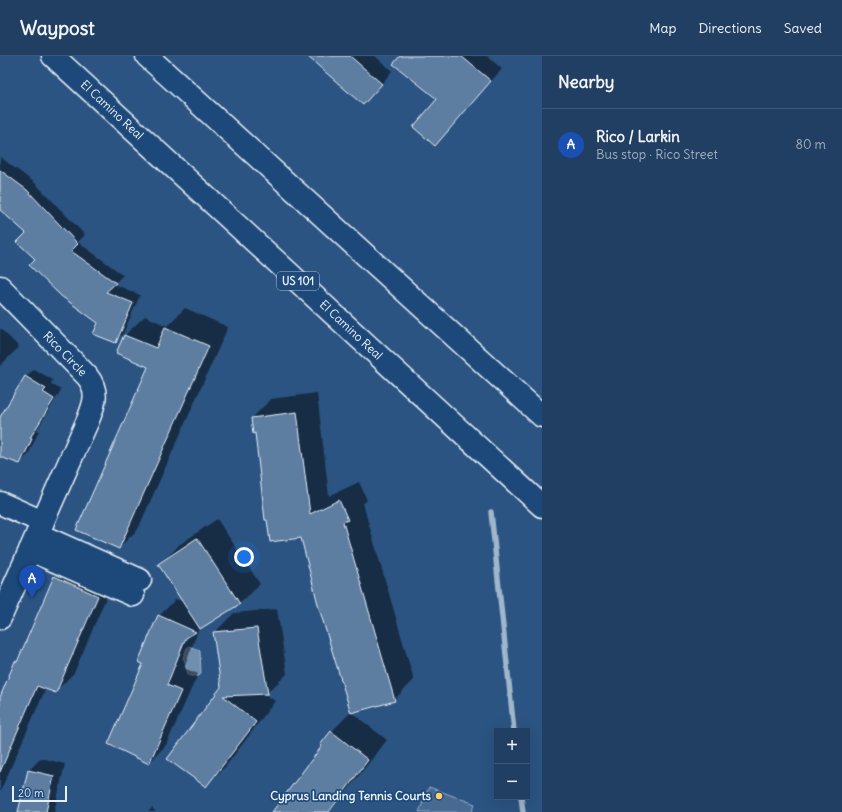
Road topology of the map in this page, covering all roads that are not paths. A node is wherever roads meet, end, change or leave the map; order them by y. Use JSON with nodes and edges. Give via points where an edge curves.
{"nodes":[{"id":1,"x":53,"y":56,"type":"edge"},
{"id":2,"x":147,"y":56,"type":"edge"},
{"id":3,"x":0,"y":287,"type":"edge"},
{"id":4,"x":542,"y":416,"type":"edge"},
{"id":5,"x":0,"y":503,"type":"edge"},
{"id":6,"x":542,"y":506,"type":"edge"},
{"id":7,"x":36,"y":535,"type":"junction"},
{"id":8,"x":136,"y":587,"type":"dead end"},
{"id":9,"x":5,"y":592,"type":"edge"},
{"id":10,"x":0,"y":618,"type":"edge"}],
"edges":[{"from":1,"to":6,"type":"main road","name":"El Camino Real","number":"US 101"},
{"from":2,"to":4,"type":"main road"},
{"from":3,"to":7,"type":"main road","name":"Rico Circle","via":[[87,376],[95,393],[93,408]]},
{"from":5,"to":7,"type":"main road"},
{"from":7,"to":8,"type":"main road"},
{"from":7,"to":9,"type":"main road","name":"Rico Circle"},
{"from":9,"to":10,"type":"main road","name":"Rico Circle"}]}
